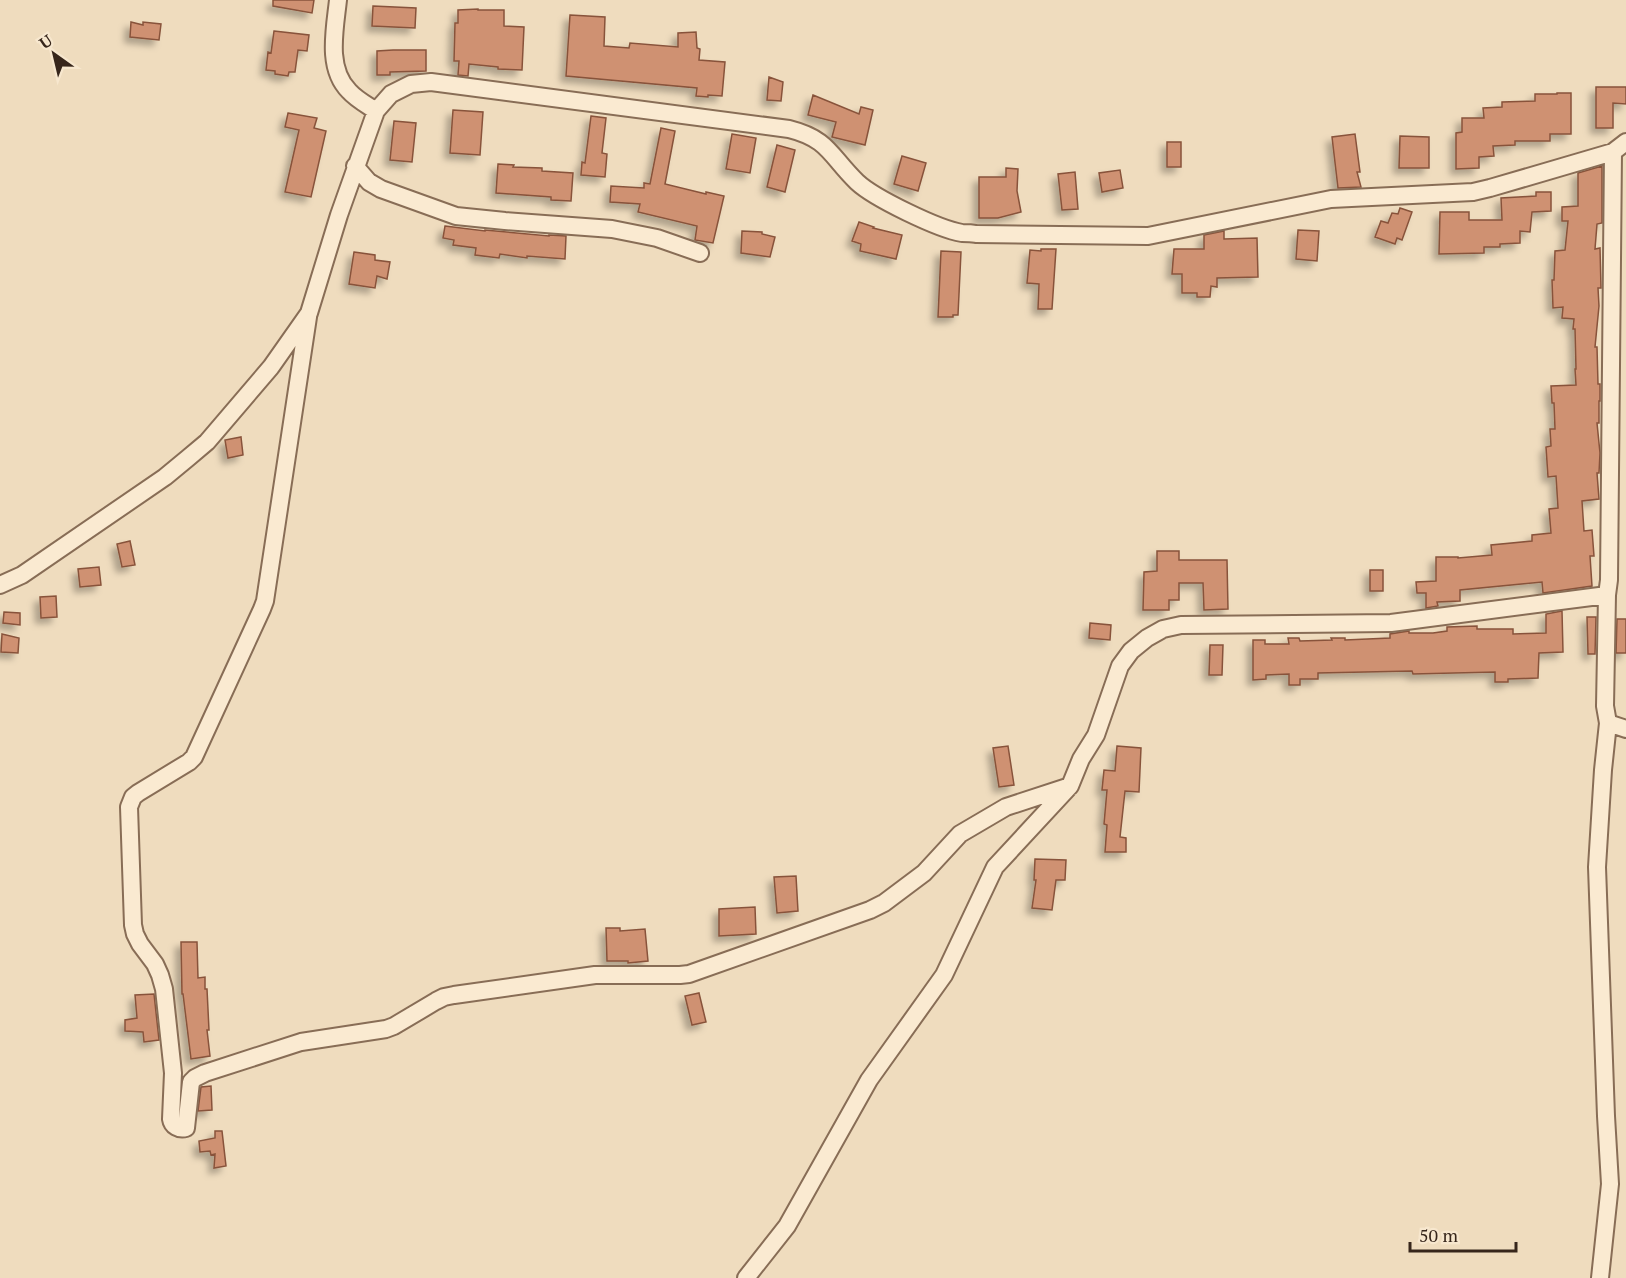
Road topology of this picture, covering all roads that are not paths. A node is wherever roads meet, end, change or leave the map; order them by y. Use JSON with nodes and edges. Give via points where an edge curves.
{"nodes":[{"id":1,"x":338,"y":0,"type":"edge"},
{"id":2,"x":376,"y":111,"type":"junction"},
{"id":3,"x":1619,"y":147,"type":"edge"},
{"id":4,"x":356,"y":166,"type":"junction"},
{"id":5,"x":700,"y":253,"type":"dead end"},
{"id":6,"x":309,"y":313,"type":"junction"},
{"id":7,"x":0,"y":585,"type":"edge"},
{"id":8,"x":1607,"y":595,"type":"junction"},
{"id":9,"x":1608,"y":723,"type":"junction"},
{"id":10,"x":1626,"y":729,"type":"edge"},
{"id":11,"x":1070,"y":786,"type":"junction"},
{"id":12,"x":746,"y":1278,"type":"edge"},
{"id":13,"x":1600,"y":1278,"type":"edge"}],
"edges":[{"from":1,"to":2,"type":"street","via":[[334,64],[349,91]]},
{"from":2,"to":3,"type":"street","via":[[392,94],[411,84],[431,82],[789,129],[824,144],[857,183],[878,197],[938,226],[976,234],[1148,236],[1331,199],[1479,191]]},
{"from":2,"to":4,"type":"street"},
{"from":3,"to":8,"type":"street"},
{"from":4,"to":5,"type":"street","via":[[381,189],[456,216],[612,229],[657,238]]},
{"from":4,"to":6,"type":"street"},
{"from":6,"to":7,"type":"street","via":[[207,442],[165,477],[22,575]]},
{"from":6,"to":11,"type":"street","via":[[265,601],[194,757],[138,793],[129,807],[133,924],[164,989],[173,1073],[171,1119],[175,1126],[186,1128],[191,1082],[205,1072],[301,1042],[387,1029],[444,997],[588,976],[689,974],[870,910],[924,873],[960,834],[1006,807]]},
{"from":8,"to":9,"type":"street"},
{"from":8,"to":11,"type":"street","via":[[1391,623],[1181,625],[1163,629],[1131,651],[1120,666],[1096,735]]},
{"from":9,"to":10,"type":"street"},
{"from":9,"to":13,"type":"street","via":[[1597,867],[1610,1184]]},
{"from":11,"to":12,"type":"street","via":[[995,867],[944,975],[869,1080],[787,1226]]}]}
